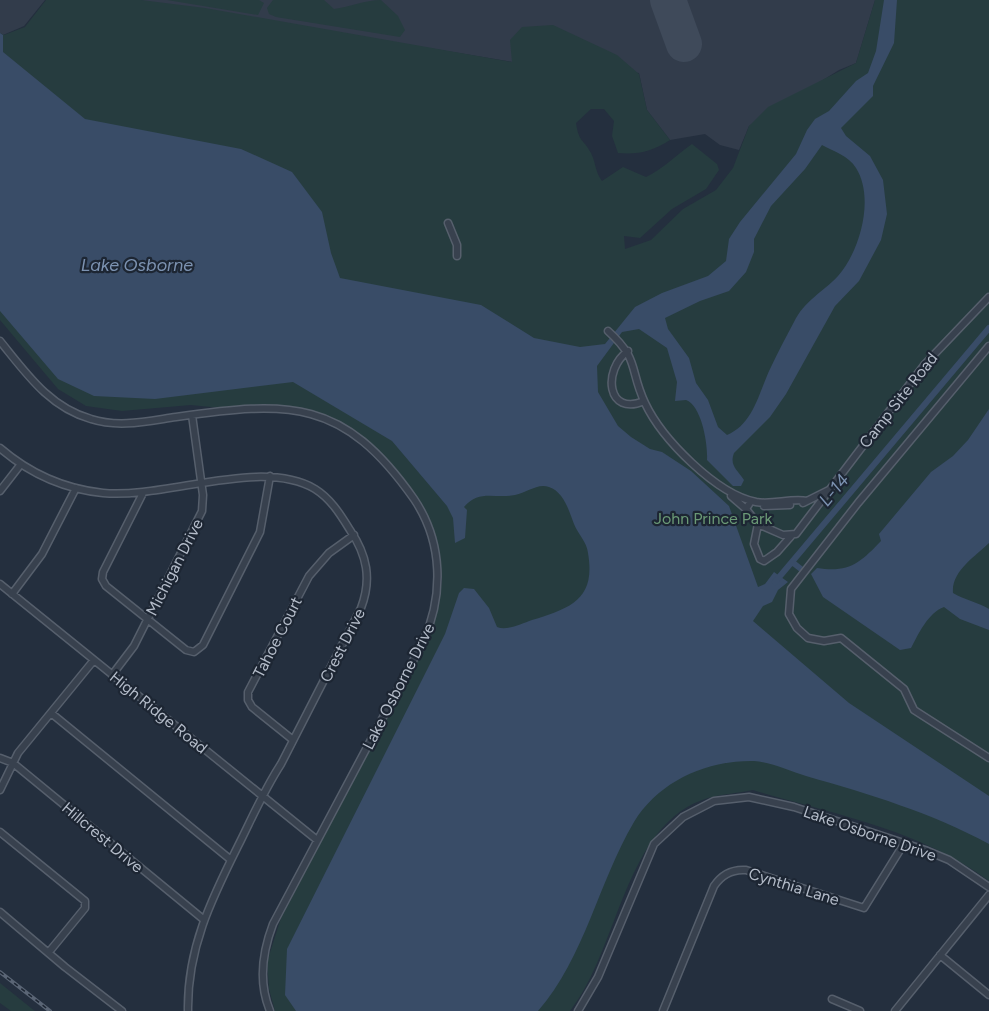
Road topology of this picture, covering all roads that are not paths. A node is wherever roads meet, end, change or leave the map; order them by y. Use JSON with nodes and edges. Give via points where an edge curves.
{"nodes":[{"id":1,"x":448,"y":223,"type":"dead end"},
{"id":2,"x":457,"y":256,"type":"dead end"},
{"id":3,"x":989,"y":297,"type":"edge"},
{"id":4,"x":608,"y":331,"type":"dead end"},
{"id":5,"x":0,"y":341,"type":"edge"},
{"id":6,"x":989,"y":346,"type":"edge"},
{"id":7,"x":628,"y":351,"type":"junction"},
{"id":8,"x":644,"y":401,"type":"junction"},
{"id":9,"x":192,"y":415,"type":"junction"},
{"id":10,"x":0,"y":448,"type":"edge"},
{"id":11,"x":21,"y":464,"type":"junction"},
{"id":12,"x":270,"y":476,"type":"junction"},
{"id":13,"x":202,"y":484,"type":"junction"},
{"id":14,"x":722,"y":486,"type":"junction"},
{"id":15,"x":76,"y":488,"type":"junction"},
{"id":16,"x":829,"y":490,"type":"junction"},
{"id":17,"x":0,"y":491,"type":"edge"},
{"id":18,"x":143,"y":493,"type":"junction"},
{"id":19,"x":809,"y":500,"type":"junction"},
{"id":20,"x":751,"y":501,"type":"junction"},
{"id":21,"x":746,"y":509,"type":"junction"},
{"id":22,"x":810,"y":515,"type":"junction"},
{"id":23,"x":758,"y":524,"type":"junction"},
{"id":24,"x":354,"y":535,"type":"junction"},
{"id":25,"x":792,"y":535,"type":"junction"},
{"id":26,"x":1,"y":588,"type":"edge"},
{"id":27,"x":12,"y":594,"type":"junction"},
{"id":28,"x":147,"y":619,"type":"junction"},
{"id":29,"x":94,"y":660,"type":"junction"},
{"id":30,"x":112,"y":675,"type":"junction"},
{"id":31,"x":51,"y":713,"type":"junction"},
{"id":32,"x":293,"y":740,"type":"junction"},
{"id":33,"x":0,"y":758,"type":"edge"},
{"id":34,"x":989,"y":758,"type":"edge"},
{"id":35,"x":13,"y":763,"type":"junction"},
{"id":36,"x":0,"y":790,"type":"edge"},
{"id":37,"x":263,"y":796,"type":"junction"},
{"id":38,"x":0,"y":832,"type":"edge"},
{"id":39,"x":318,"y":840,"type":"junction"},
{"id":40,"x":905,"y":842,"type":"junction"},
{"id":41,"x":231,"y":860,"type":"junction"},
{"id":42,"x":989,"y":887,"type":"edge"},
{"id":43,"x":989,"y":895,"type":"edge"},
{"id":44,"x":0,"y":912,"type":"edge"},
{"id":45,"x":203,"y":919,"type":"junction"},
{"id":46,"x":49,"y":952,"type":"junction"},
{"id":47,"x":940,"y":955,"type":"junction"},
{"id":48,"x":989,"y":995,"type":"edge"},
{"id":49,"x":832,"y":999,"type":"dead end"},
{"id":50,"x":122,"y":1011,"type":"edge"},
{"id":51,"x":188,"y":1011,"type":"edge"},
{"id":52,"x":270,"y":1011,"type":"edge"},
{"id":53,"x":579,"y":1011,"type":"edge"},
{"id":54,"x":663,"y":1011,"type":"edge"},
{"id":55,"x":860,"y":1011,"type":"edge"},
{"id":56,"x":895,"y":1011,"type":"edge"}],
"edges":[{"from":1,"to":2,"type":"street"},
{"from":3,"to":16,"type":"street","name":"Camp Site Road","via":[[925,364]]},
{"from":4,"to":7,"type":"street","name":"Camp Site Road"},
{"from":5,"to":9,"type":"street","name":"Lake Osborne Drive","via":[[43,392],[81,416],[120,424]]},
{"from":6,"to":34,"type":"street","via":[[791,589],[789,614],[808,638],[841,638],[852,645],[904,689],[914,710]]},
{"from":7,"to":8,"type":"street","name":"Camp Site Road"},
{"from":7,"to":8,"type":"street","via":[[612,371],[612,388],[625,403]]},
{"from":8,"to":14,"type":"street","name":"Camp Site Road","via":[[661,431]]},
{"from":9,"to":13,"type":"street","name":"Michigan Drive"},
{"from":9,"to":39,"type":"street","name":"Lake Osborne Drive","via":[[251,407],[298,411],[342,425],[368,444],[396,474],[419,507],[434,544],[438,589],[427,633]]},
{"from":10,"to":11,"type":"street","name":"Crest Drive"},
{"from":11,"to":15,"type":"street","name":"Crest Drive"},
{"from":11,"to":17,"type":"street"},
{"from":12,"to":13,"type":"street","name":"Crest Drive"},
{"from":12,"to":24,"type":"street","name":"Crest Drive","via":[[294,480],[316,490],[333,505]]},
{"from":12,"to":28,"type":"street","via":[[260,532],[201,649],[186,650]]},
{"from":13,"to":18,"type":"street","name":"Crest Drive"},
{"from":13,"to":28,"type":"street","name":"Michigan Drive","via":[[199,519]]},
{"from":14,"to":20,"type":"street","name":"Camp Site Road"},
{"from":14,"to":21,"type":"street"},
{"from":15,"to":18,"type":"street","name":"Crest Drive"},
{"from":15,"to":27,"type":"street","via":[[42,554]]},
{"from":16,"to":19,"type":"street","name":"Camp Site Road"},
{"from":16,"to":22,"type":"street"},
{"from":18,"to":28,"type":"street","via":[[102,576],[106,586]]},
{"from":19,"to":20,"type":"street","name":"Camp Site Road","via":[[770,507]]},
{"from":19,"to":22,"type":"street","via":[[814,506]]},
{"from":20,"to":21,"type":"street"},
{"from":21,"to":23,"type":"street"},
{"from":22,"to":25,"type":"street","via":[[801,530]]},
{"from":23,"to":25,"type":"street"},
{"from":23,"to":25,"type":"street","via":[[754,544],[762,560],[770,558]]},
{"from":24,"to":32,"type":"street","name":"Crest Drive","via":[[368,571],[365,599]]},
{"from":24,"to":32,"type":"street","name":"Tahoe Court","via":[[328,553],[309,576],[248,693],[252,707]]},
{"from":26,"to":27,"type":"street","name":"High Ridge Road"},
{"from":27,"to":29,"type":"street","name":"High Ridge Road"},
{"from":28,"to":30,"type":"street","name":"Michigan Drive","via":[[134,646]]},
{"from":29,"to":30,"type":"street","name":"High Ridge Road"},
{"from":29,"to":31,"type":"street"},
{"from":30,"to":37,"type":"street","name":"High Ridge Road"},
{"from":31,"to":35,"type":"street"},
{"from":31,"to":41,"type":"street"},
{"from":32,"to":37,"type":"street","name":"Crest Drive"},
{"from":33,"to":35,"type":"street","name":"Hillcrest Drive"},
{"from":35,"to":36,"type":"street"},
{"from":35,"to":45,"type":"street","name":"Hillcrest Drive"},
{"from":37,"to":39,"type":"street","name":"High Ridge Road"},
{"from":37,"to":41,"type":"street","name":"Crest Drive"},
{"from":38,"to":46,"type":"street","via":[[85,901],[85,908]]},
{"from":39,"to":52,"type":"street","name":"Lake Osborne Drive","via":[[267,939],[262,970]]},
{"from":40,"to":42,"type":"street","name":"Lake Osborne Drive","via":[[949,860]]},
{"from":40,"to":53,"type":"street","name":"Lake Osborne Drive","via":[[763,800],[737,798],[702,805],[674,823],[654,844],[598,977]]},
{"from":40,"to":54,"type":"street","name":"Cynthia Lane","via":[[864,908],[746,870],[724,875],[714,886]]},
{"from":41,"to":45,"type":"street","name":"Crest Drive"},
{"from":43,"to":47,"type":"street"},
{"from":44,"to":46,"type":"street"},
{"from":45,"to":51,"type":"street","name":"Crest Drive","via":[[190,967]]},
{"from":46,"to":50,"type":"street"},
{"from":47,"to":48,"type":"street"},
{"from":47,"to":56,"type":"street"},
{"from":49,"to":55,"type":"street"}]}
